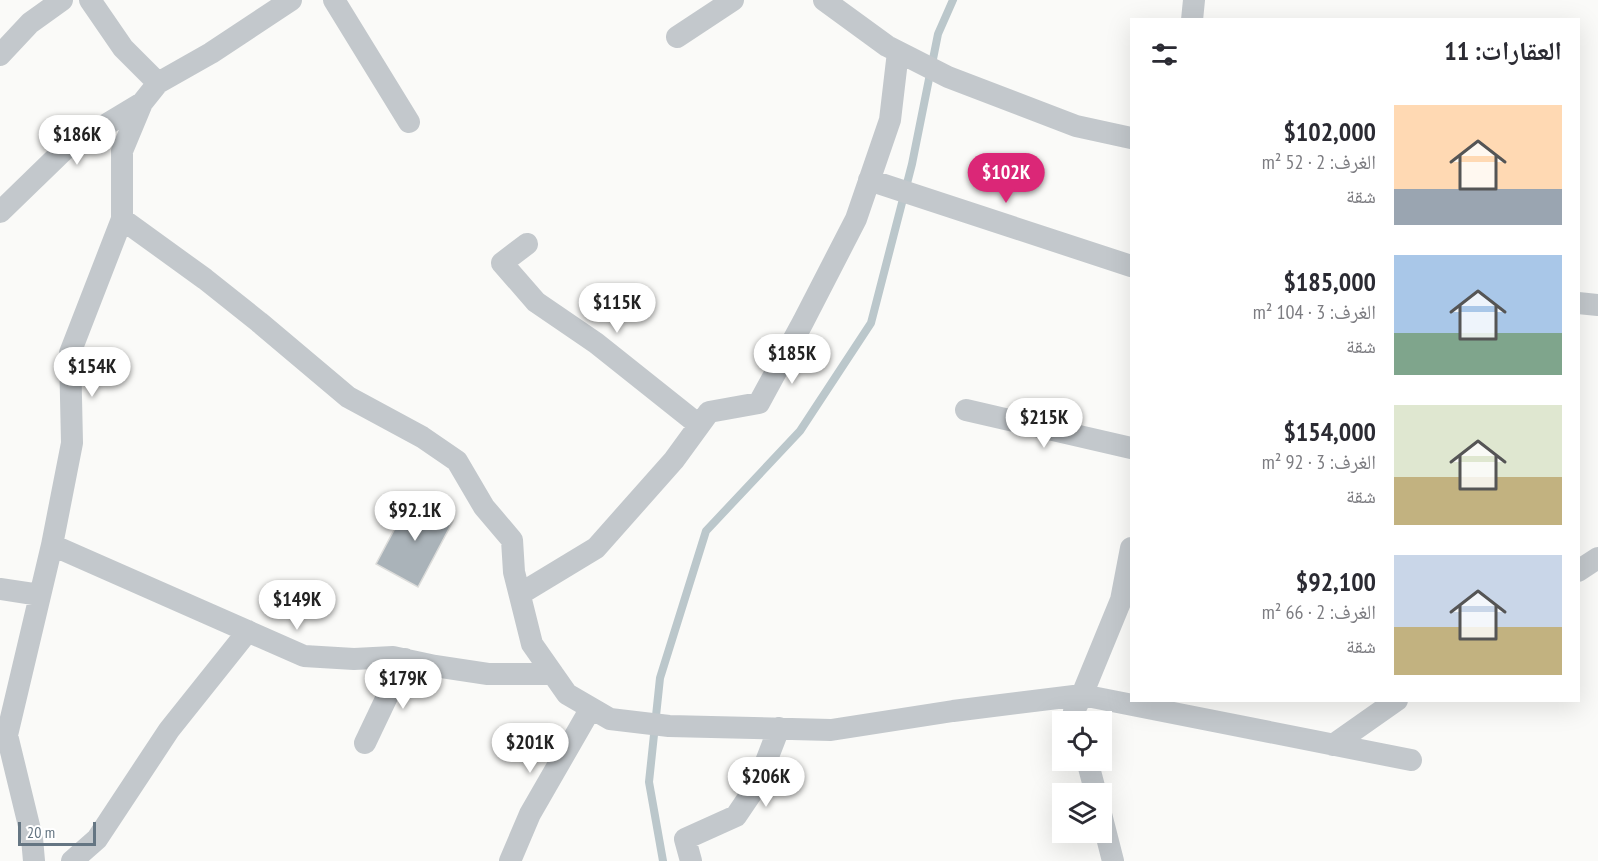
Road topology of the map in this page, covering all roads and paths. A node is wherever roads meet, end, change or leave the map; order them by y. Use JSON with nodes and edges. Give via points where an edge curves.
{"nodes":[{"id":1,"x":62,"y":0,"type":"edge"},
{"id":2,"x":90,"y":0,"type":"edge"},
{"id":3,"x":291,"y":0,"type":"edge"},
{"id":4,"x":334,"y":0,"type":"edge"},
{"id":5,"x":734,"y":0,"type":"edge"},
{"id":6,"x":825,"y":0,"type":"edge"},
{"id":7,"x":1194,"y":0,"type":"edge"},
{"id":8,"x":1192,"y":18,"type":"edge"},
{"id":9,"x":677,"y":37,"type":"dead end"},
{"id":10,"x":898,"y":52,"type":"junction"},
{"id":11,"x":0,"y":55,"type":"edge"},
{"id":12,"x":158,"y":83,"type":"junction"},
{"id":13,"x":142,"y":102,"type":"junction"},
{"id":14,"x":409,"y":122,"type":"dead end"},
{"id":15,"x":1130,"y":138,"type":"edge"},
{"id":16,"x":869,"y":180,"type":"junction"},
{"id":17,"x":0,"y":212,"type":"edge"},
{"id":18,"x":122,"y":219,"type":"junction"},
{"id":19,"x":527,"y":243,"type":"dead end"},
{"id":20,"x":1130,"y":266,"type":"edge"},
{"id":21,"x":1580,"y":303,"type":"edge"},
{"id":22,"x":1598,"y":305,"type":"edge"},
{"id":23,"x":966,"y":411,"type":"dead end"},
{"id":24,"x":699,"y":425,"type":"junction"},
{"id":25,"x":1130,"y":447,"type":"edge"},
{"id":26,"x":52,"y":545,"type":"junction"},
{"id":27,"x":1130,"y":553,"type":"edge"},
{"id":28,"x":1598,"y":558,"type":"edge"},
{"id":29,"x":1580,"y":571,"type":"edge"},
{"id":30,"x":0,"y":589,"type":"edge"},
{"id":31,"x":520,"y":594,"type":"junction"},
{"id":32,"x":40,"y":595,"type":"junction"},
{"id":33,"x":248,"y":631,"type":"junction"},
{"id":34,"x":405,"y":659,"type":"junction"},
{"id":35,"x":553,"y":674,"type":"junction"},
{"id":36,"x":1082,"y":695,"type":"junction"},
{"id":37,"x":1394,"y":702,"type":"edge"},
{"id":38,"x":591,"y":708,"type":"junction"},
{"id":39,"x":1074,"y":711,"type":"edge"},
{"id":40,"x":779,"y":728,"type":"junction"},
{"id":41,"x":365,"y":743,"type":"dead end"},
{"id":42,"x":1333,"y":745,"type":"junction"},
{"id":43,"x":1411,"y":760,"type":"dead end"},
{"id":44,"x":1108,"y":843,"type":"edge"},
{"id":45,"x":34,"y":861,"type":"edge"},
{"id":46,"x":72,"y":861,"type":"edge"},
{"id":47,"x":510,"y":861,"type":"edge"},
{"id":48,"x":691,"y":861,"type":"edge"},
{"id":49,"x":1113,"y":861,"type":"edge"}],
"edges":[{"from":1,"to":11,"type":"street","via":[[30,23]]},
{"from":2,"to":12,"type":"street","via":[[123,48]]},
{"from":3,"to":12,"type":"street"},
{"from":4,"to":14,"type":"street"},
{"from":5,"to":9,"type":"street"},
{"from":6,"to":10,"type":"street"},
{"from":7,"to":8,"type":"street"},
{"from":10,"to":15,"type":"street","via":[[948,77],[1076,126]]},
{"from":10,"to":16,"type":"street","via":[[890,120]]},
{"from":12,"to":13,"type":"street"},
{"from":13,"to":17,"type":"street","via":[[64,150]]},
{"from":13,"to":18,"type":"street","via":[[122,151]]},
{"from":16,"to":20,"type":"street"},
{"from":16,"to":24,"type":"street","via":[[855,219],[759,403],[709,412]]},
{"from":18,"to":26,"type":"street","via":[[70,353],[72,443]]},
{"from":18,"to":31,"type":"street","via":[[205,279],[348,397],[457,461],[484,507],[512,540]]},
{"from":19,"to":24,"type":"street","via":[[502,263],[536,302],[596,343]]},
{"from":21,"to":22,"type":"street"},
{"from":23,"to":25,"type":"street"},
{"from":24,"to":31,"type":"street","via":[[674,460],[596,548]]},
{"from":26,"to":32,"type":"street"},
{"from":26,"to":33,"type":"street"},
{"from":27,"to":36,"type":"street","via":[[1121,600]]},
{"from":28,"to":29,"type":"street"},
{"from":30,"to":32,"type":"street"},
{"from":31,"to":35,"type":"street","via":[[532,644]]},
{"from":32,"to":45,"type":"street","via":[[7,735]]},
{"from":33,"to":34,"type":"street","via":[[304,656]]},
{"from":33,"to":46,"type":"street","via":[[169,730],[97,839]]},
{"from":34,"to":35,"type":"street","via":[[488,674]]},
{"from":34,"to":41,"type":"street"},
{"from":35,"to":38,"type":"street","via":[[567,694]]},
{"from":36,"to":39,"type":"street"},
{"from":36,"to":40,"type":"street","via":[[831,729]]},
{"from":36,"to":42,"type":"street"},
{"from":37,"to":42,"type":"street"},
{"from":38,"to":40,"type":"street","via":[[610,719],[669,726]]},
{"from":38,"to":47,"type":"street","via":[[530,814]]},
{"from":40,"to":48,"type":"street","via":[[757,784],[736,816],[685,839]]},
{"from":42,"to":43,"type":"street"},
{"from":44,"to":49,"type":"street"}]}
